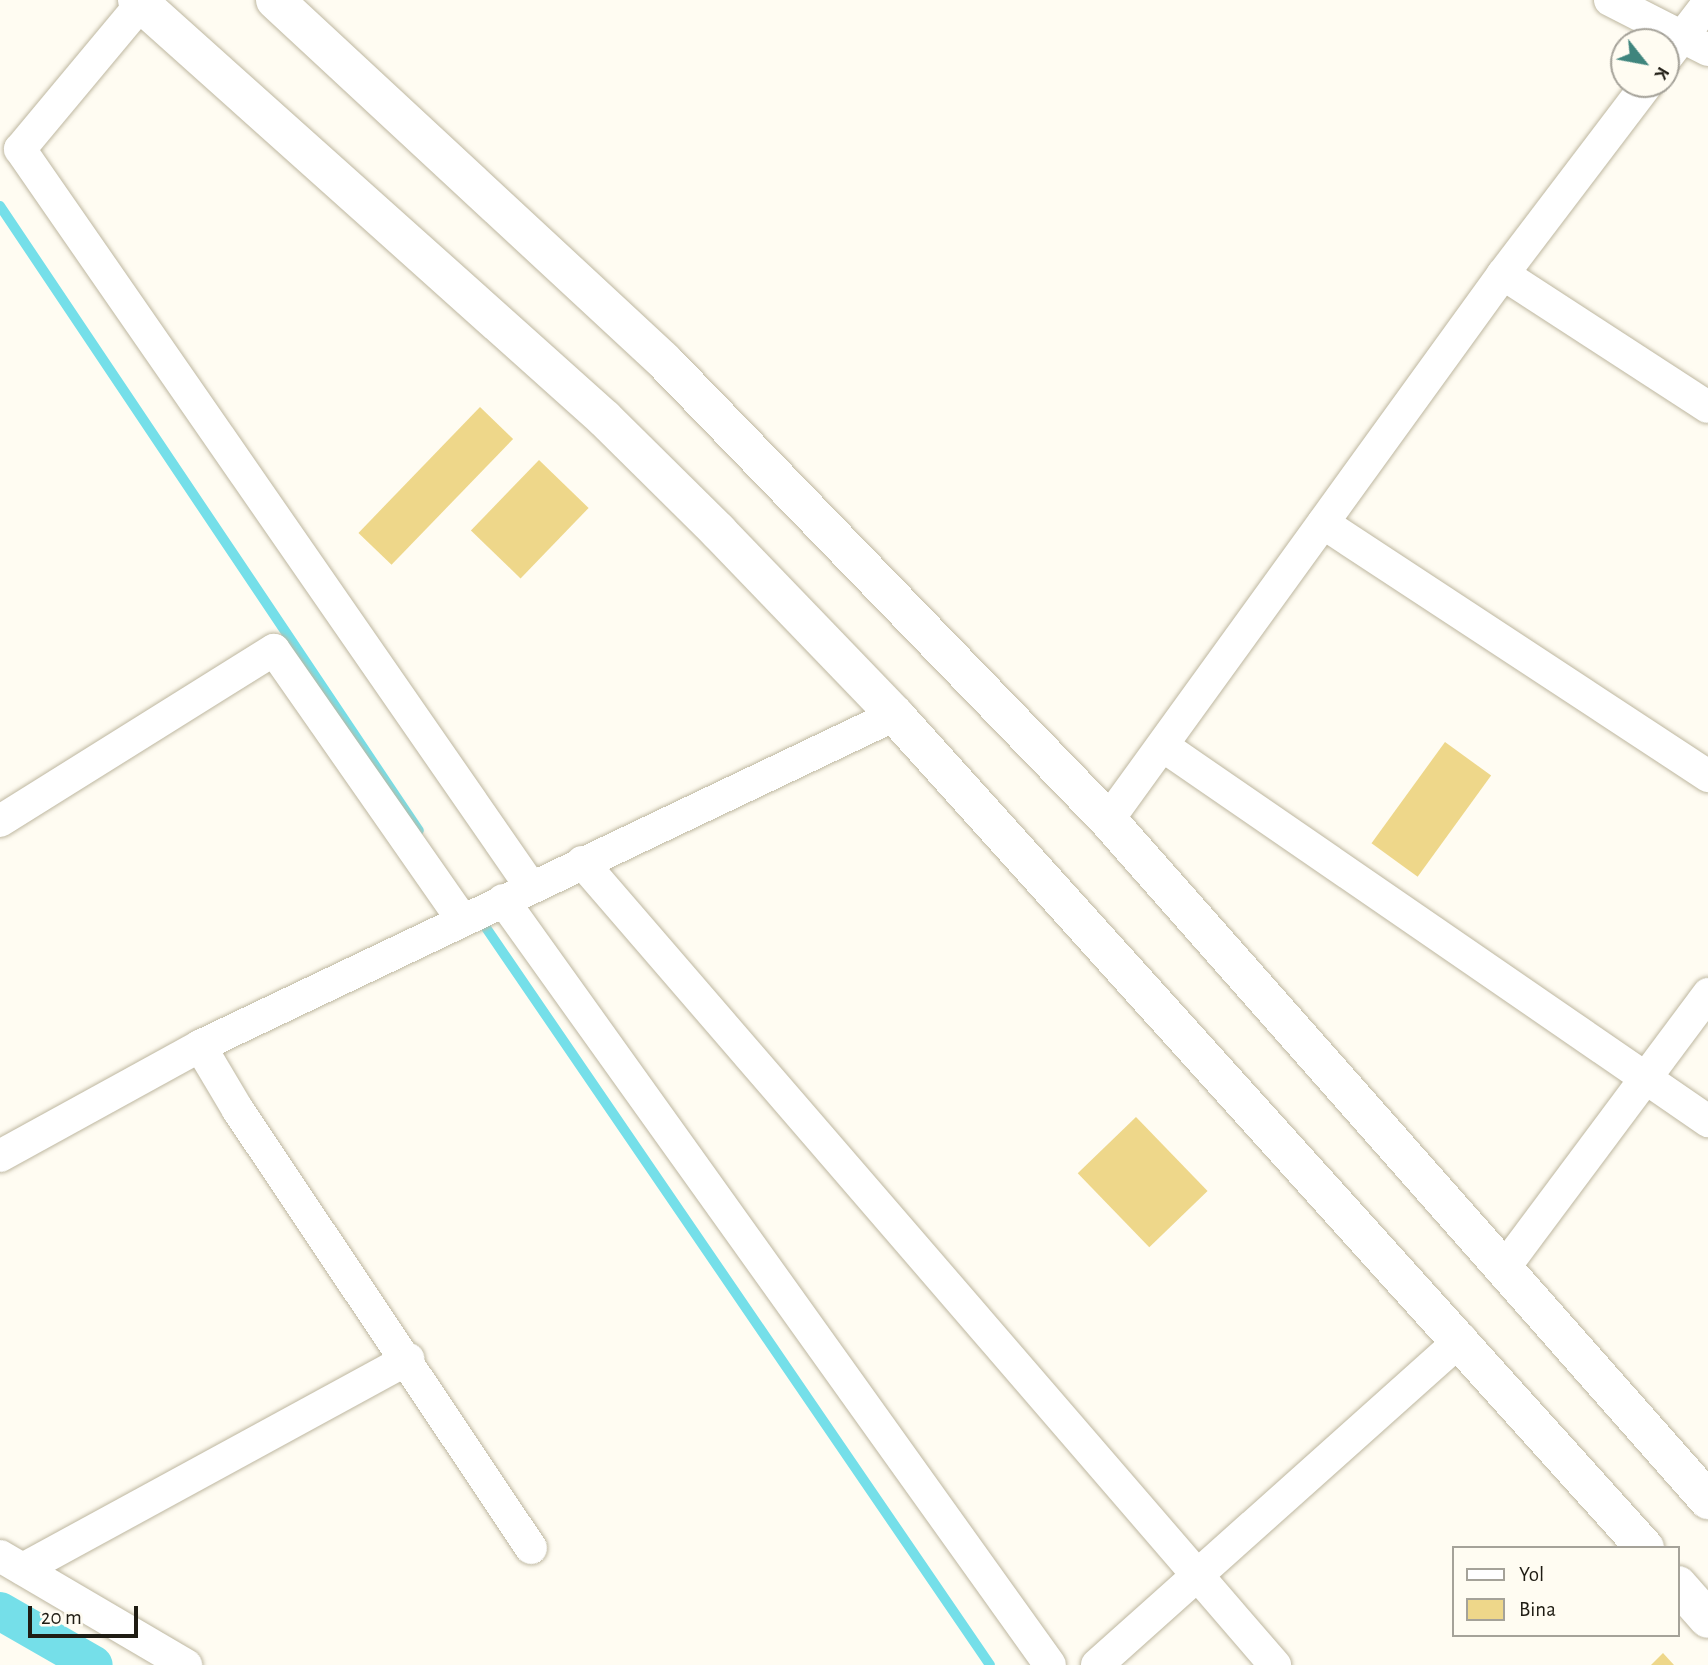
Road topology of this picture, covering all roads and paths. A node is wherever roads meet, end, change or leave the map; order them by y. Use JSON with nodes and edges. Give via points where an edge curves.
{"nodes":[{"id":1,"x":275,"y":0,"type":"edge"},
{"id":2,"x":1611,"y":0,"type":"edge"},
{"id":3,"x":139,"y":2,"type":"edge"},
{"id":4,"x":1708,"y":3,"type":"edge"},
{"id":5,"x":1686,"y":48,"type":"edge"},
{"id":6,"x":1636,"y":98,"type":"edge"},
{"id":7,"x":1503,"y":274,"type":"junction"},
{"id":8,"x":1708,"y":407,"type":"edge"},
{"id":9,"x":1323,"y":523,"type":"junction"},
{"id":10,"x":895,"y":715,"type":"junction"},
{"id":11,"x":1163,"y":746,"type":"junction"},
{"id":12,"x":1708,"y":776,"type":"edge"},
{"id":13,"x":1108,"y":820,"type":"junction"},
{"id":14,"x":0,"y":821,"type":"edge"},
{"id":15,"x":582,"y":862,"type":"junction"},
{"id":16,"x":531,"y":887,"type":"junction"},
{"id":17,"x":481,"y":910,"type":"junction"},
{"id":18,"x":1708,"y":994,"type":"edge"},
{"id":19,"x":200,"y":1046,"type":"junction"},
{"id":20,"x":1646,"y":1077,"type":"junction"},
{"id":21,"x":1708,"y":1121,"type":"edge"},
{"id":22,"x":0,"y":1156,"type":"edge"},
{"id":23,"x":1504,"y":1268,"type":"junction"},
{"id":24,"x":1461,"y":1339,"type":"junction"},
{"id":25,"x":408,"y":1359,"type":"junction"},
{"id":26,"x":1708,"y":1500,"type":"edge"},
{"id":27,"x":1643,"y":1546,"type":"edge"},
{"id":28,"x":531,"y":1548,"type":"dead end"},
{"id":29,"x":11,"y":1563,"type":"edge"},
{"id":30,"x":1198,"y":1575,"type":"junction"},
{"id":31,"x":1680,"y":1587,"type":"edge"},
{"id":32,"x":1708,"y":1619,"type":"edge"},
{"id":33,"x":187,"y":1665,"type":"edge"},
{"id":34,"x":1049,"y":1665,"type":"edge"},
{"id":35,"x":1097,"y":1665,"type":"edge"},
{"id":36,"x":1275,"y":1665,"type":"edge"}],
"edges":[{"from":1,"to":13,"type":"main road","via":[[664,361]]},
{"from":2,"to":5,"type":"street"},
{"from":3,"to":10,"type":"main road","via":[[605,419]]},
{"from":3,"to":16,"type":"street","via":[[20,149]]},
{"from":4,"to":5,"type":"street"},
{"from":6,"to":7,"type":"street"},
{"from":7,"to":8,"type":"street"},
{"from":7,"to":9,"type":"street"},
{"from":9,"to":11,"type":"street"},
{"from":9,"to":12,"type":"street"},
{"from":10,"to":15,"type":"street"},
{"from":10,"to":24,"type":"main road"},
{"from":11,"to":13,"type":"street"},
{"from":11,"to":20,"type":"street"},
{"from":13,"to":23,"type":"main road"},
{"from":14,"to":17,"type":"street","via":[[274,650]]},
{"from":15,"to":16,"type":"street"},
{"from":15,"to":30,"type":"street"},
{"from":16,"to":17,"type":"street"},
{"from":17,"to":19,"type":"street"},
{"from":17,"to":34,"type":"street"},
{"from":18,"to":20,"type":"street"},
{"from":19,"to":22,"type":"street"},
{"from":19,"to":25,"type":"street","via":[[238,1110]]},
{"from":20,"to":21,"type":"street"},
{"from":20,"to":23,"type":"street"},
{"from":23,"to":26,"type":"main road"},
{"from":24,"to":27,"type":"main road"},
{"from":24,"to":30,"type":"street"},
{"from":25,"to":28,"type":"street"},
{"from":25,"to":29,"type":"street"},
{"from":29,"to":33,"type":"street"},
{"from":30,"to":35,"type":"street"},
{"from":30,"to":36,"type":"street"},
{"from":31,"to":32,"type":"main road"}]}
